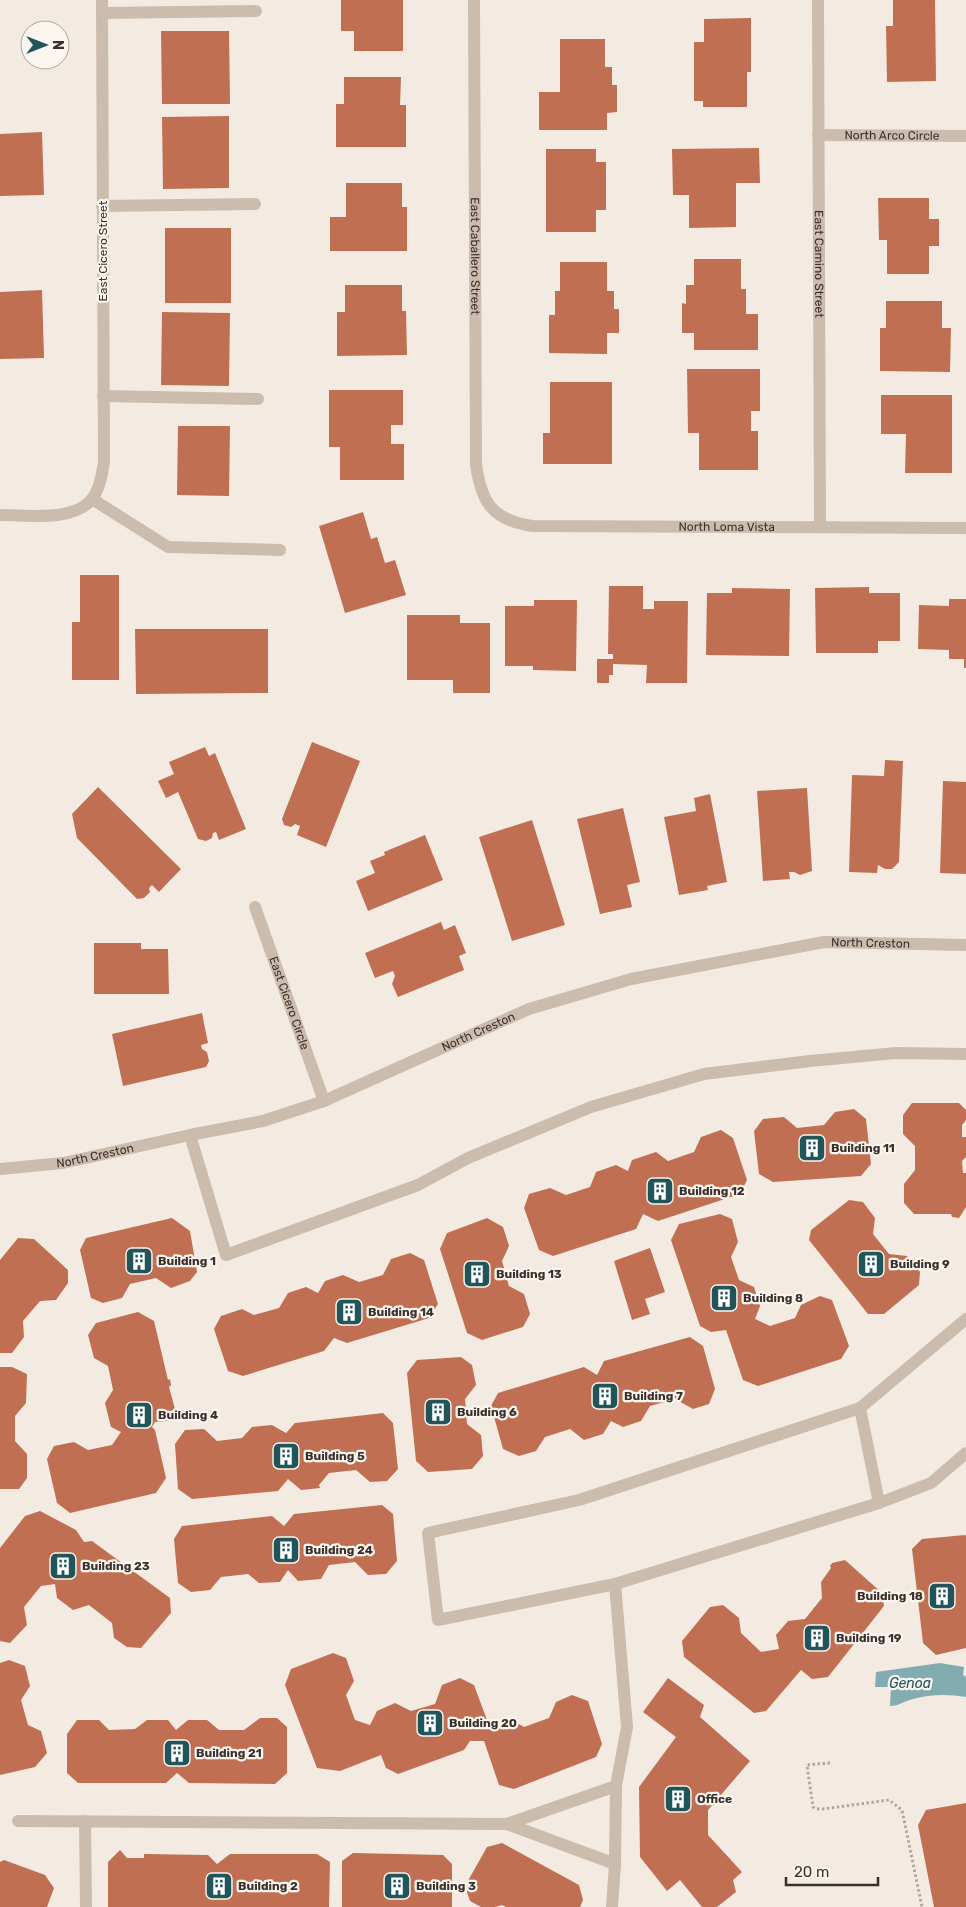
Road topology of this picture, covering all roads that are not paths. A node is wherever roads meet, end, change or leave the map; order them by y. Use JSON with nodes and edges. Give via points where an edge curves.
{"nodes":[{"id":1,"x":474,"y":0,"type":"edge"},
{"id":2,"x":818,"y":0,"type":"edge"},
{"id":3,"x":102,"y":6,"type":"edge"},
{"id":4,"x":256,"y":11,"type":"dead end"},
{"id":5,"x":818,"y":135,"type":"junction"},
{"id":6,"x":966,"y":136,"type":"edge"},
{"id":7,"x":255,"y":204,"type":"dead end"},
{"id":8,"x":102,"y":206,"type":"junction"},
{"id":9,"x":103,"y":396,"type":"junction"},
{"id":10,"x":258,"y":398,"type":"dead end"},
{"id":11,"x":92,"y":499,"type":"junction"},
{"id":12,"x":492,"y":509,"type":"joint"},
{"id":13,"x":0,"y":515,"type":"edge"},
{"id":14,"x":820,"y":528,"type":"junction"},
{"id":15,"x":966,"y":528,"type":"edge"},
{"id":16,"x":280,"y":550,"type":"dead end"},
{"id":17,"x":256,"y":907,"type":"dead end"},
{"id":18,"x":966,"y":945,"type":"edge"},
{"id":19,"x":966,"y":1054,"type":"edge"},
{"id":20,"x":324,"y":1101,"type":"junction"},
{"id":21,"x":190,"y":1135,"type":"junction"},
{"id":22,"x":0,"y":1169,"type":"edge"},
{"id":23,"x":966,"y":1319,"type":"edge"},
{"id":24,"x":860,"y":1408,"type":"junction"},
{"id":25,"x":966,"y":1453,"type":"edge"},
{"id":26,"x":879,"y":1503,"type":"junction"},
{"id":27,"x":615,"y":1584,"type":"junction"},
{"id":28,"x":616,"y":1786,"type":"junction"},
{"id":29,"x":18,"y":1821,"type":"dead end"},
{"id":30,"x":85,"y":1821,"type":"junction"},
{"id":31,"x":507,"y":1824,"type":"junction"},
{"id":32,"x":615,"y":1864,"type":"junction"},
{"id":33,"x":86,"y":1907,"type":"edge"},
{"id":34,"x":612,"y":1907,"type":"edge"}],
"edges":[{"from":1,"to":12,"type":"street","name":"East Caballero Street","via":[[476,464],[483,496]]},
{"from":2,"to":5,"type":"street","name":"East Camino Street"},
{"from":3,"to":4,"type":"street"},
{"from":3,"to":8,"type":"street","name":"East Cicero Street"},
{"from":5,"to":6,"type":"street","name":"North Arco Circle"},
{"from":5,"to":14,"type":"street","name":"East Camino Street"},
{"from":7,"to":8,"type":"street"},
{"from":8,"to":9,"type":"street","name":"East Cicero Street"},
{"from":9,"to":10,"type":"street"},
{"from":9,"to":11,"type":"street","name":"East Cicero Street","via":[[104,462],[99,487]]},
{"from":11,"to":13,"type":"street","via":[[72,513]]},
{"from":11,"to":16,"type":"street","via":[[168,547]]},
{"from":12,"to":14,"type":"street","name":"North Loma Vista","via":[[510,521],[532,526]]},
{"from":14,"to":15,"type":"street","name":"North Loma Vista"},
{"from":17,"to":20,"type":"street","name":"East Cicero Circle"},
{"from":18,"to":20,"type":"street","name":"North Creston","via":[[824,942],[632,978],[529,1009]]},
{"from":19,"to":21,"type":"street","via":[[896,1053],[704,1074],[591,1108],[468,1158],[418,1185],[226,1255]]},
{"from":20,"to":21,"type":"street","name":"North Creston","via":[[263,1121]]},
{"from":21,"to":22,"type":"street","name":"North Creston","via":[[63,1163]]},
{"from":23,"to":24,"type":"street"},
{"from":24,"to":26,"type":"street"},
{"from":24,"to":27,"type":"street","via":[[579,1500],[428,1533],[438,1620]]},
{"from":25,"to":26,"type":"street","via":[[931,1483]]},
{"from":26,"to":27,"type":"street"},
{"from":27,"to":28,"type":"street","via":[[627,1727]]},
{"from":28,"to":31,"type":"street"},
{"from":28,"to":32,"type":"street"},
{"from":29,"to":30,"type":"street"},
{"from":30,"to":31,"type":"street"},
{"from":30,"to":33,"type":"street"},
{"from":31,"to":32,"type":"street"},
{"from":32,"to":34,"type":"street"}]}
